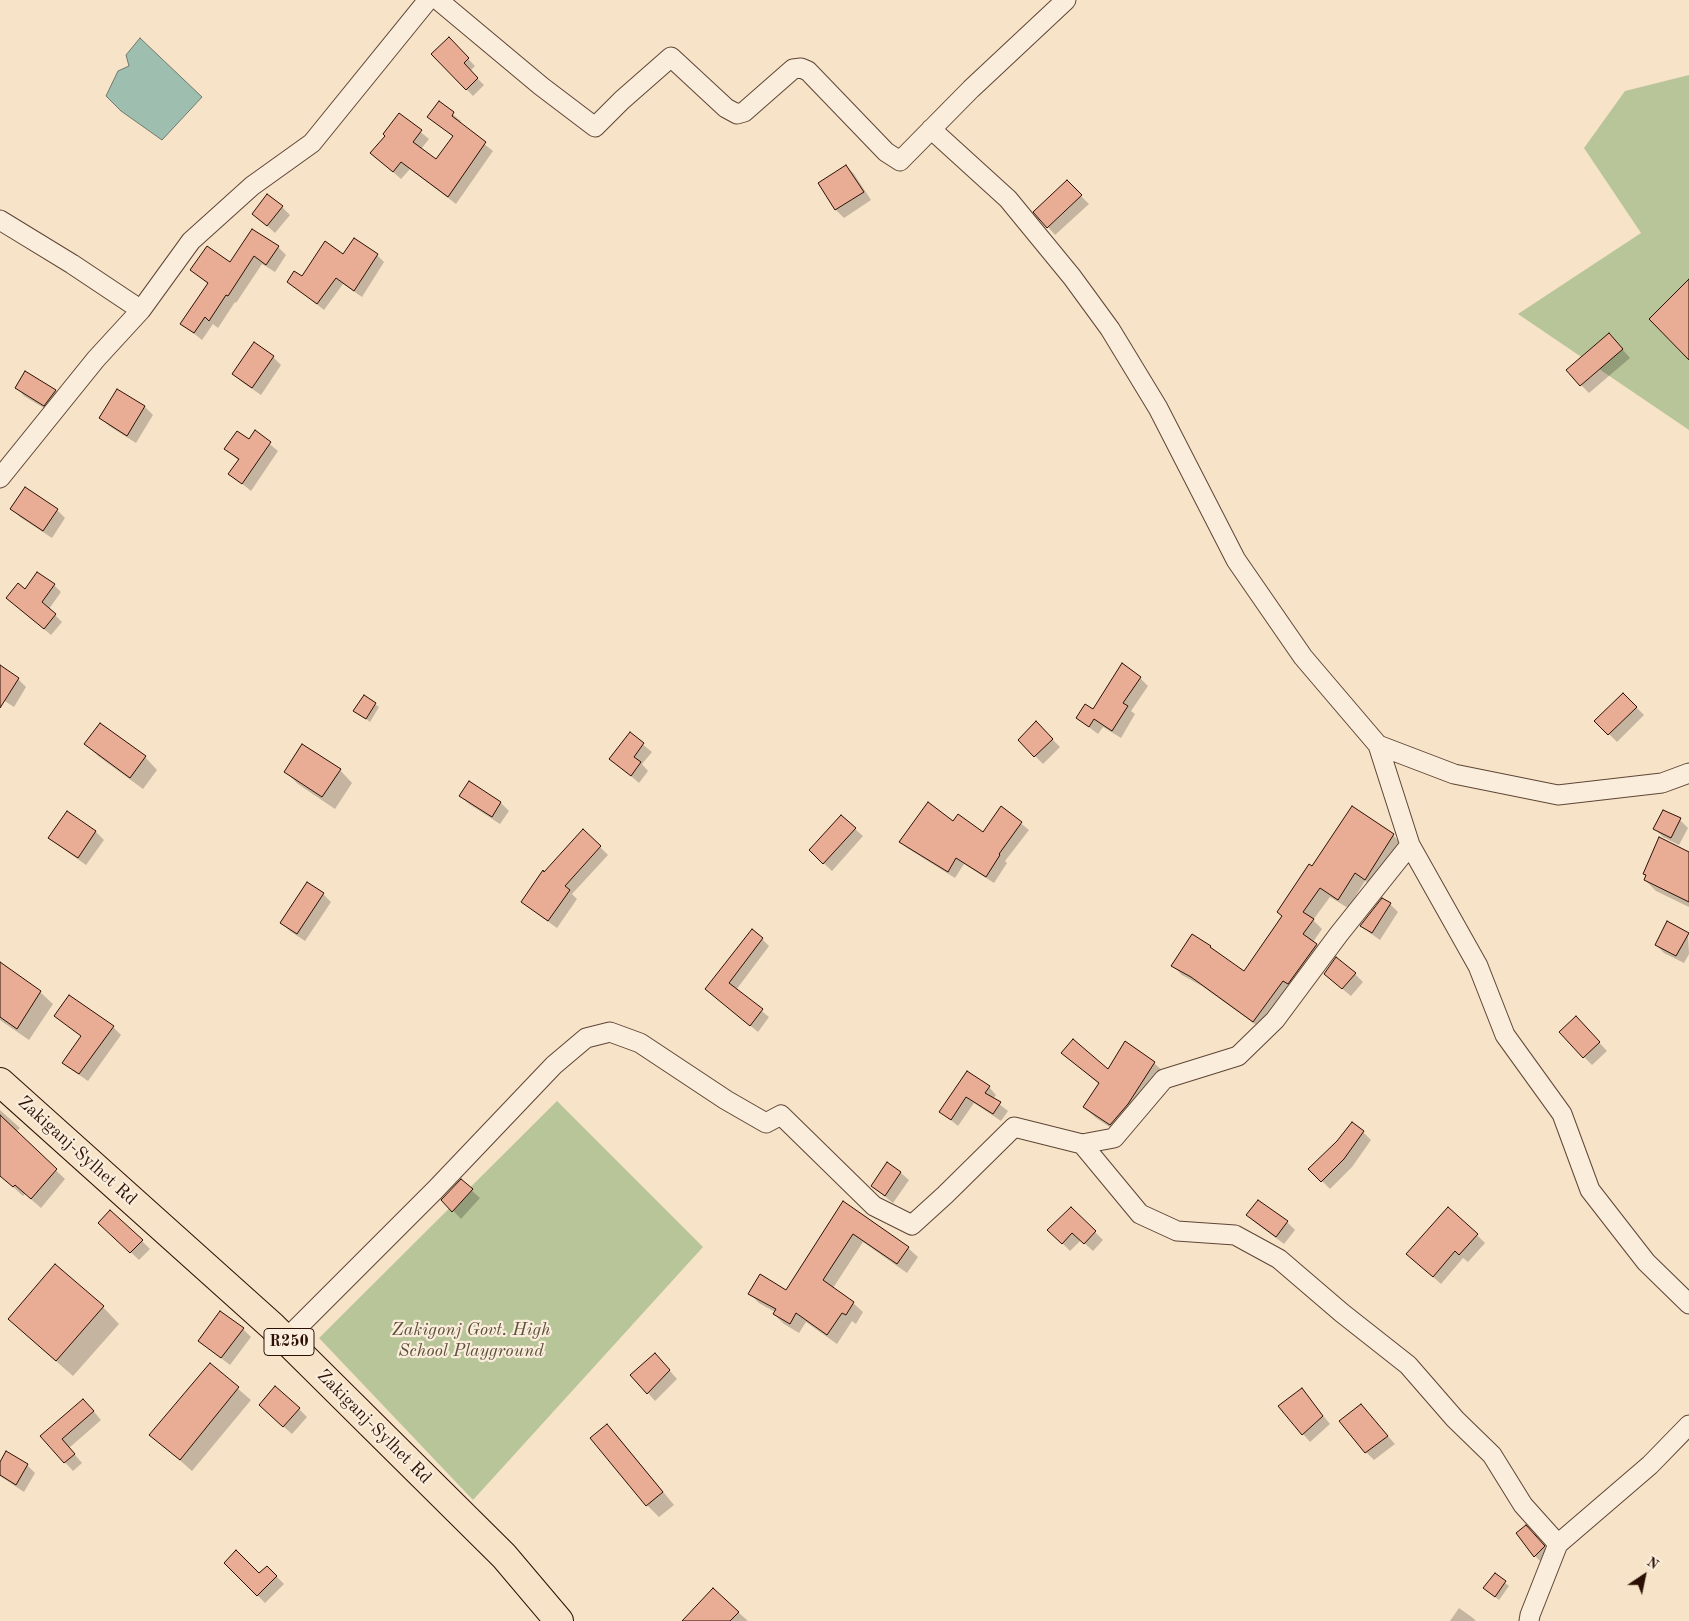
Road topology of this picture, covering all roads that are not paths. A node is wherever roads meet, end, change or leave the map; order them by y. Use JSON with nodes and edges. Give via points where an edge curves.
{"nodes":[{"id":1,"x":428,"y":0,"type":"edge"},
{"id":2,"x":438,"y":0,"type":"edge"},
{"id":3,"x":1066,"y":0,"type":"edge"},
{"id":4,"x":931,"y":129,"type":"junction"},
{"id":5,"x":0,"y":220,"type":"edge"},
{"id":6,"x":141,"y":310,"type":"junction"},
{"id":7,"x":0,"y":478,"type":"edge"},
{"id":8,"x":1378,"y":745,"type":"junction"},
{"id":9,"x":1689,"y":773,"type":"edge"},
{"id":10,"x":1410,"y":845,"type":"junction"},
{"id":11,"x":0,"y":1082,"type":"edge"},
{"id":12,"x":1082,"y":1144,"type":"junction"},
{"id":13,"x":1689,"y":1304,"type":"edge"},
{"id":14,"x":286,"y":1340,"type":"junction"},
{"id":15,"x":1689,"y":1425,"type":"edge"},
{"id":16,"x":1558,"y":1544,"type":"junction"},
{"id":17,"x":559,"y":1621,"type":"edge"},
{"id":18,"x":1529,"y":1621,"type":"edge"}],
"edges":[{"from":1,"to":6,"type":"street","via":[[312,143],[252,186],[191,241]]},
{"from":2,"to":4,"type":"street","via":[[595,127],[671,57],[726,108],[737,114],[744,112],[794,70],[808,71],[886,152],[900,161]]},
{"from":3,"to":4,"type":"street"},
{"from":4,"to":8,"type":"street","via":[[1008,199],[1072,276],[1110,329],[1158,408],[1236,560],[1303,657]]},
{"from":5,"to":6,"type":"street"},
{"from":6,"to":7,"type":"street","via":[[96,359]]},
{"from":8,"to":9,"type":"street","via":[[1454,774],[1558,795],[1662,783]]},
{"from":8,"to":10,"type":"street"},
{"from":10,"to":12,"type":"street","via":[[1275,1020],[1238,1056],[1164,1079],[1114,1138]]},
{"from":10,"to":13,"type":"street","via":[[1478,966],[1505,1035],[1562,1114],[1590,1190],[1646,1262]]},
{"from":11,"to":14,"type":"main road","name":"Zakiganj-Sylhet Rd","number":"R250"},
{"from":12,"to":14,"type":"street","via":[[1014,1127],[912,1225],[874,1206],[781,1115],[766,1123],[640,1043],[610,1032],[586,1038],[554,1066]]},
{"from":12,"to":16,"type":"street","via":[[1140,1214],[1177,1232],[1235,1235],[1280,1259],[1408,1365],[1492,1455],[1523,1505]]},
{"from":14,"to":17,"type":"main road","name":"Zakiganj-Sylhet Rd","number":"R250","via":[[504,1556]]},
{"from":15,"to":16,"type":"street","via":[[1650,1465]]},
{"from":16,"to":18,"type":"street"}]}
